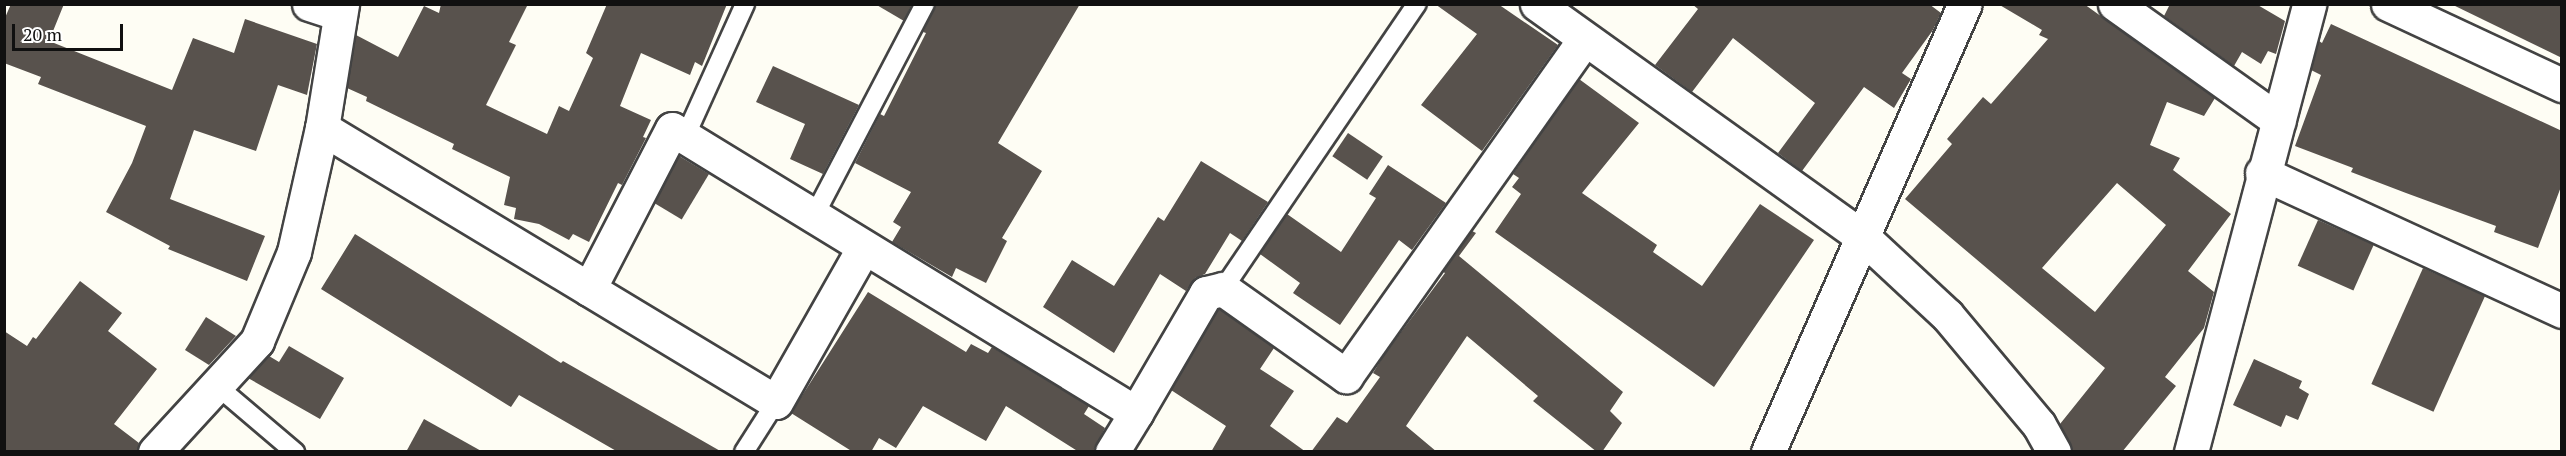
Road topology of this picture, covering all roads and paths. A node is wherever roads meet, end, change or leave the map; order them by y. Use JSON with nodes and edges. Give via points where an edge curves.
{"nodes":[{"id":1,"x":745,"y":4,"type":"edge"},
{"id":2,"x":925,"y":4,"type":"edge"},
{"id":3,"x":1417,"y":4,"type":"edge"},
{"id":4,"x":1537,"y":4,"type":"edge"},
{"id":5,"x":1965,"y":4,"type":"edge"},
{"id":6,"x":2115,"y":4,"type":"edge"},
{"id":7,"x":2309,"y":4,"type":"edge"},
{"id":8,"x":2388,"y":4,"type":"edge"},
{"id":9,"x":330,"y":8,"type":"edge"},
{"id":10,"x":1585,"y":39,"type":"junction"},
{"id":11,"x":2562,"y":85,"type":"edge"},
{"id":12,"x":2279,"y":121,"type":"junction"},
{"id":13,"x":322,"y":128,"type":"junction"},
{"id":14,"x":685,"y":137,"type":"junction"},
{"id":15,"x":2262,"y":173,"type":"junction"},
{"id":16,"x":814,"y":216,"type":"junction"},
{"id":17,"x":1864,"y":238,"type":"junction"},
{"id":18,"x":864,"y":247,"type":"junction"},
{"id":19,"x":589,"y":289,"type":"junction"},
{"id":20,"x":1223,"y":289,"type":"junction"},
{"id":21,"x":2562,"y":311,"type":"edge"},
{"id":22,"x":216,"y":385,"type":"junction"},
{"id":23,"x":776,"y":402,"type":"junction"},
{"id":24,"x":1136,"y":413,"type":"junction"},
{"id":25,"x":154,"y":452,"type":"edge"},
{"id":26,"x":295,"y":452,"type":"edge"},
{"id":27,"x":744,"y":452,"type":"edge"},
{"id":28,"x":1112,"y":452,"type":"edge"},
{"id":29,"x":1768,"y":452,"type":"edge"},
{"id":30,"x":2054,"y":452,"type":"edge"},
{"id":31,"x":2191,"y":452,"type":"edge"}],
"edges":[{"from":1,"to":14,"type":"lane"},
{"from":2,"to":16,"type":"lane"},
{"from":3,"to":20,"type":"lane"},
{"from":4,"to":10,"type":"street"},
{"from":5,"to":17,"type":"street"},
{"from":6,"to":12,"type":"street"},
{"from":7,"to":12,"type":"street"},
{"from":8,"to":11,"type":"street"},
{"from":9,"to":13,"type":"street"},
{"from":10,"to":17,"type":"street"},
{"from":10,"to":20,"type":"street","via":[[1346,376]]},
{"from":12,"to":15,"type":"street"},
{"from":13,"to":19,"type":"street"},
{"from":13,"to":22,"type":"street","via":[[294,252],[257,341]]},
{"from":14,"to":16,"type":"street"},
{"from":14,"to":19,"type":"street","via":[[672,129]]},
{"from":15,"to":21,"type":"street"},
{"from":15,"to":31,"type":"street"},
{"from":16,"to":18,"type":"street"},
{"from":17,"to":29,"type":"street"},
{"from":17,"to":30,"type":"street","via":[[1947,315],[2039,425]]},
{"from":18,"to":23,"type":"street"},
{"from":18,"to":24,"type":"street"},
{"from":19,"to":23,"type":"street"},
{"from":20,"to":24,"type":"street","via":[[1206,293]]},
{"from":22,"to":25,"type":"street"},
{"from":22,"to":26,"type":"lane"},
{"from":23,"to":27,"type":"lane"},
{"from":24,"to":28,"type":"street"}]}
